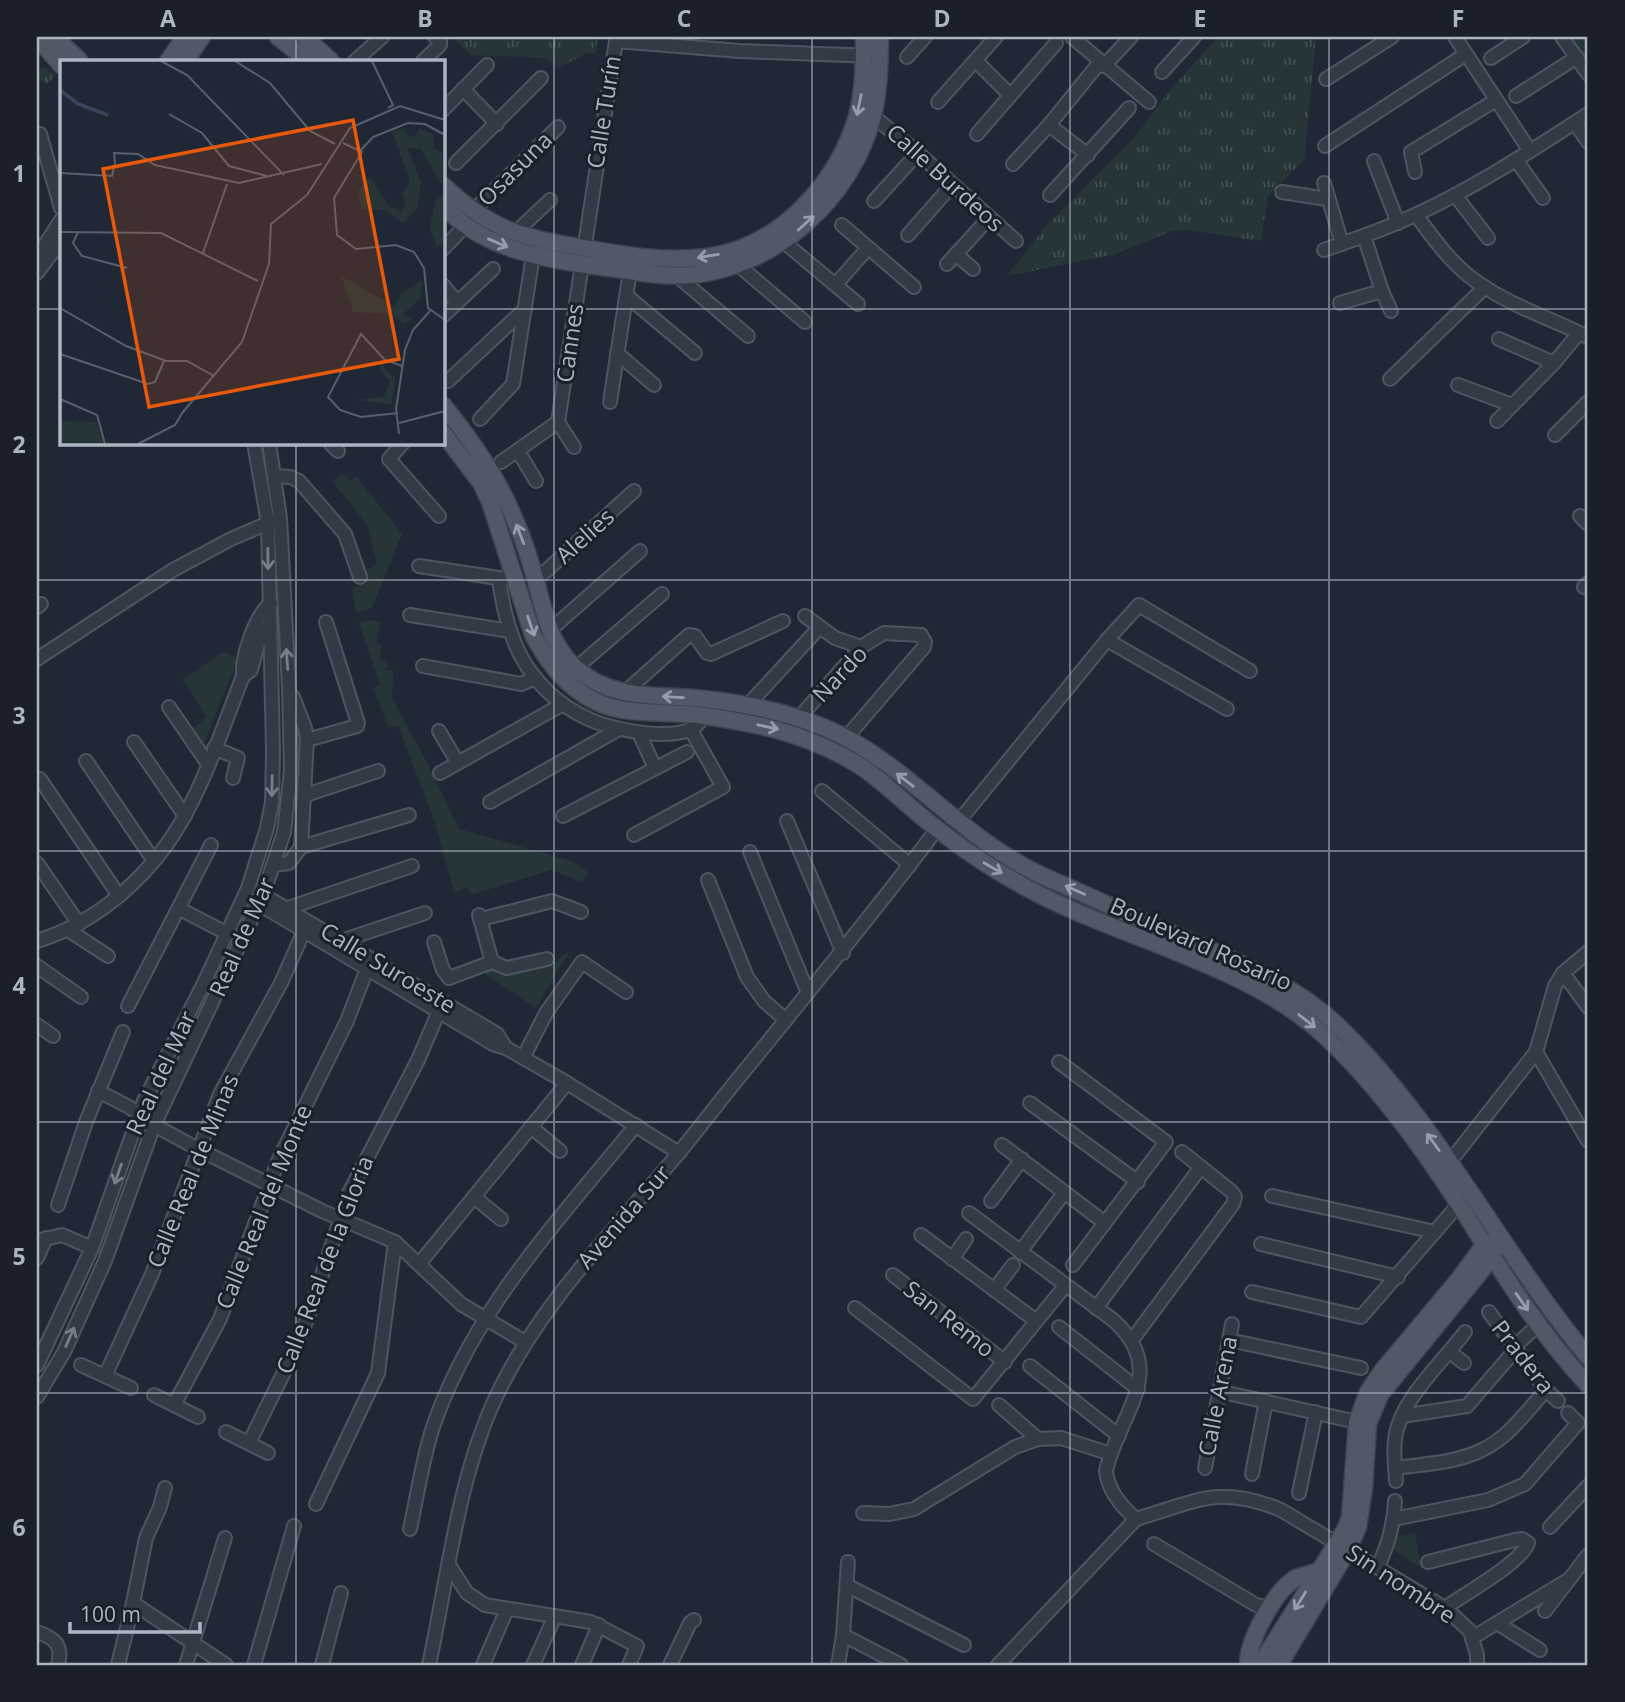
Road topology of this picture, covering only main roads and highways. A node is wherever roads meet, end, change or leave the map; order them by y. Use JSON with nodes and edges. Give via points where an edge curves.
{"nodes":[{"id":1,"x":37,"y":37,"type":"edge"},
{"id":2,"x":55,"y":37,"type":"edge"},
{"id":3,"x":202,"y":37,"type":"edge"},
{"id":4,"x":278,"y":37,"type":"edge"},
{"id":5,"x":864,"y":37,"type":"edge"},
{"id":6,"x":880,"y":37,"type":"edge"},
{"id":7,"x":309,"y":38,"type":"edge"},
{"id":8,"x":184,"y":50,"type":"edge"},
{"id":9,"x":872,"y":56,"type":"junction"},
{"id":10,"x":303,"y":57,"type":"edge"},
{"id":11,"x":79,"y":60,"type":"edge"},
{"id":12,"x":169,"y":60,"type":"edge"},
{"id":13,"x":330,"y":60,"type":"edge"},
{"id":14,"x":60,"y":64,"type":"edge"},
{"id":15,"x":444,"y":186,"type":"edge"},
{"id":16,"x":444,"y":206,"type":"edge"},
{"id":17,"x":469,"y":219,"type":"junction"},
{"id":18,"x":778,"y":236,"type":"junction"},
{"id":19,"x":582,"y":256,"type":"junction"},
{"id":20,"x":444,"y":406,"type":"edge"},
{"id":21,"x":444,"y":434,"type":"edge"},
{"id":22,"x":1037,"y":873,"type":"junction"},
{"id":23,"x":1028,"y":889,"type":"junction"},
{"id":24,"x":1351,"y":1051,"type":"junction"},
{"id":25,"x":1500,"y":1238,"type":"junction"},
{"id":26,"x":1488,"y":1251,"type":"junction"},
{"id":27,"x":1588,"y":1357,"type":"edge"},
{"id":28,"x":1588,"y":1385,"type":"edge"},
{"id":29,"x":1342,"y":1546,"type":"junction"},
{"id":30,"x":1318,"y":1572,"type":"junction"},
{"id":31,"x":1248,"y":1665,"type":"edge"},
{"id":32,"x":1260,"y":1665,"type":"edge"},
{"id":33,"x":1279,"y":1665,"type":"edge"}],
"edges":[{"from":1,"to":14,"type":"main road"},
{"from":2,"to":11,"type":"main road"},
{"from":3,"to":8,"type":"main road"},
{"from":4,"to":10,"type":"main road"},
{"from":5,"to":9,"type":"main road"},
{"from":6,"to":9,"type":"main road"},
{"from":7,"to":13,"type":"main road"},
{"from":8,"to":12,"type":"main road"},
{"from":9,"to":18,"type":"main road","one_way":true,"via":[[857,115],[838,159]]},
{"from":18,"to":9,"type":"main road","one_way":true,"via":[[810,220],[856,158],[873,116]]},
{"from":15,"to":17,"type":"main road"},
{"from":16,"to":17,"type":"main road"},
{"from":17,"to":19,"type":"main road"},
{"from":17,"to":19,"type":"main road","one_way":true,"via":[[495,242],[533,255]]},
{"from":18,"to":19,"type":"main road","one_way":true,"via":[[738,250],[681,260]]},
{"from":18,"to":19,"type":"main road","via":[[771,250],[737,264],[677,276],[630,271]]},
{"from":22,"to":20,"type":"main road","name":"Boulevard Rosario","one_way":true,"via":[[992,846],[846,738],[799,718],[748,705],[624,693],[598,684],[576,668],[549,631],[524,541],[500,488]]},
{"from":21,"to":23,"type":"main road","name":"Boulevard Rosario","one_way":true,"via":[[491,502],[540,648],[572,685],[616,708],[785,730],[838,753],[982,862]]},
{"from":22,"to":23,"type":"main road"},
{"from":24,"to":22,"type":"main road","name":"Boulevard Rosario","one_way":true,"via":[[1318,1009],[1275,980]]},
{"from":23,"to":24,"type":"main road","name":"Boulevard Rosario","one_way":true,"via":[[1228,975],[1271,997]]},
{"from":25,"to":24,"type":"main road","name":"Boulevard Rosario","one_way":true,"via":[[1381,1072]]},
{"from":24,"to":26,"type":"main road","name":"Boulevard Rosario","via":[[1363,1075]]},
{"from":25,"to":26,"type":"main road"},
{"from":25,"to":27,"type":"main road","name":"Boulevard Rosario"},
{"from":26,"to":28,"type":"main road","name":"Boulevard Rosario","one_way":true,"via":[[1540,1328]]},
{"from":26,"to":29,"type":"main road","via":[[1380,1395],[1368,1424],[1358,1527]]},
{"from":26,"to":29,"type":"main road","via":[[1459,1279],[1368,1392],[1357,1422],[1350,1517]]},
{"from":29,"to":30,"type":"main road"},
{"from":29,"to":33,"type":"main road"},
{"from":30,"to":31,"type":"main road","via":[[1296,1578],[1263,1611]]},
{"from":30,"to":32,"type":"main road","one_way":true}]}
